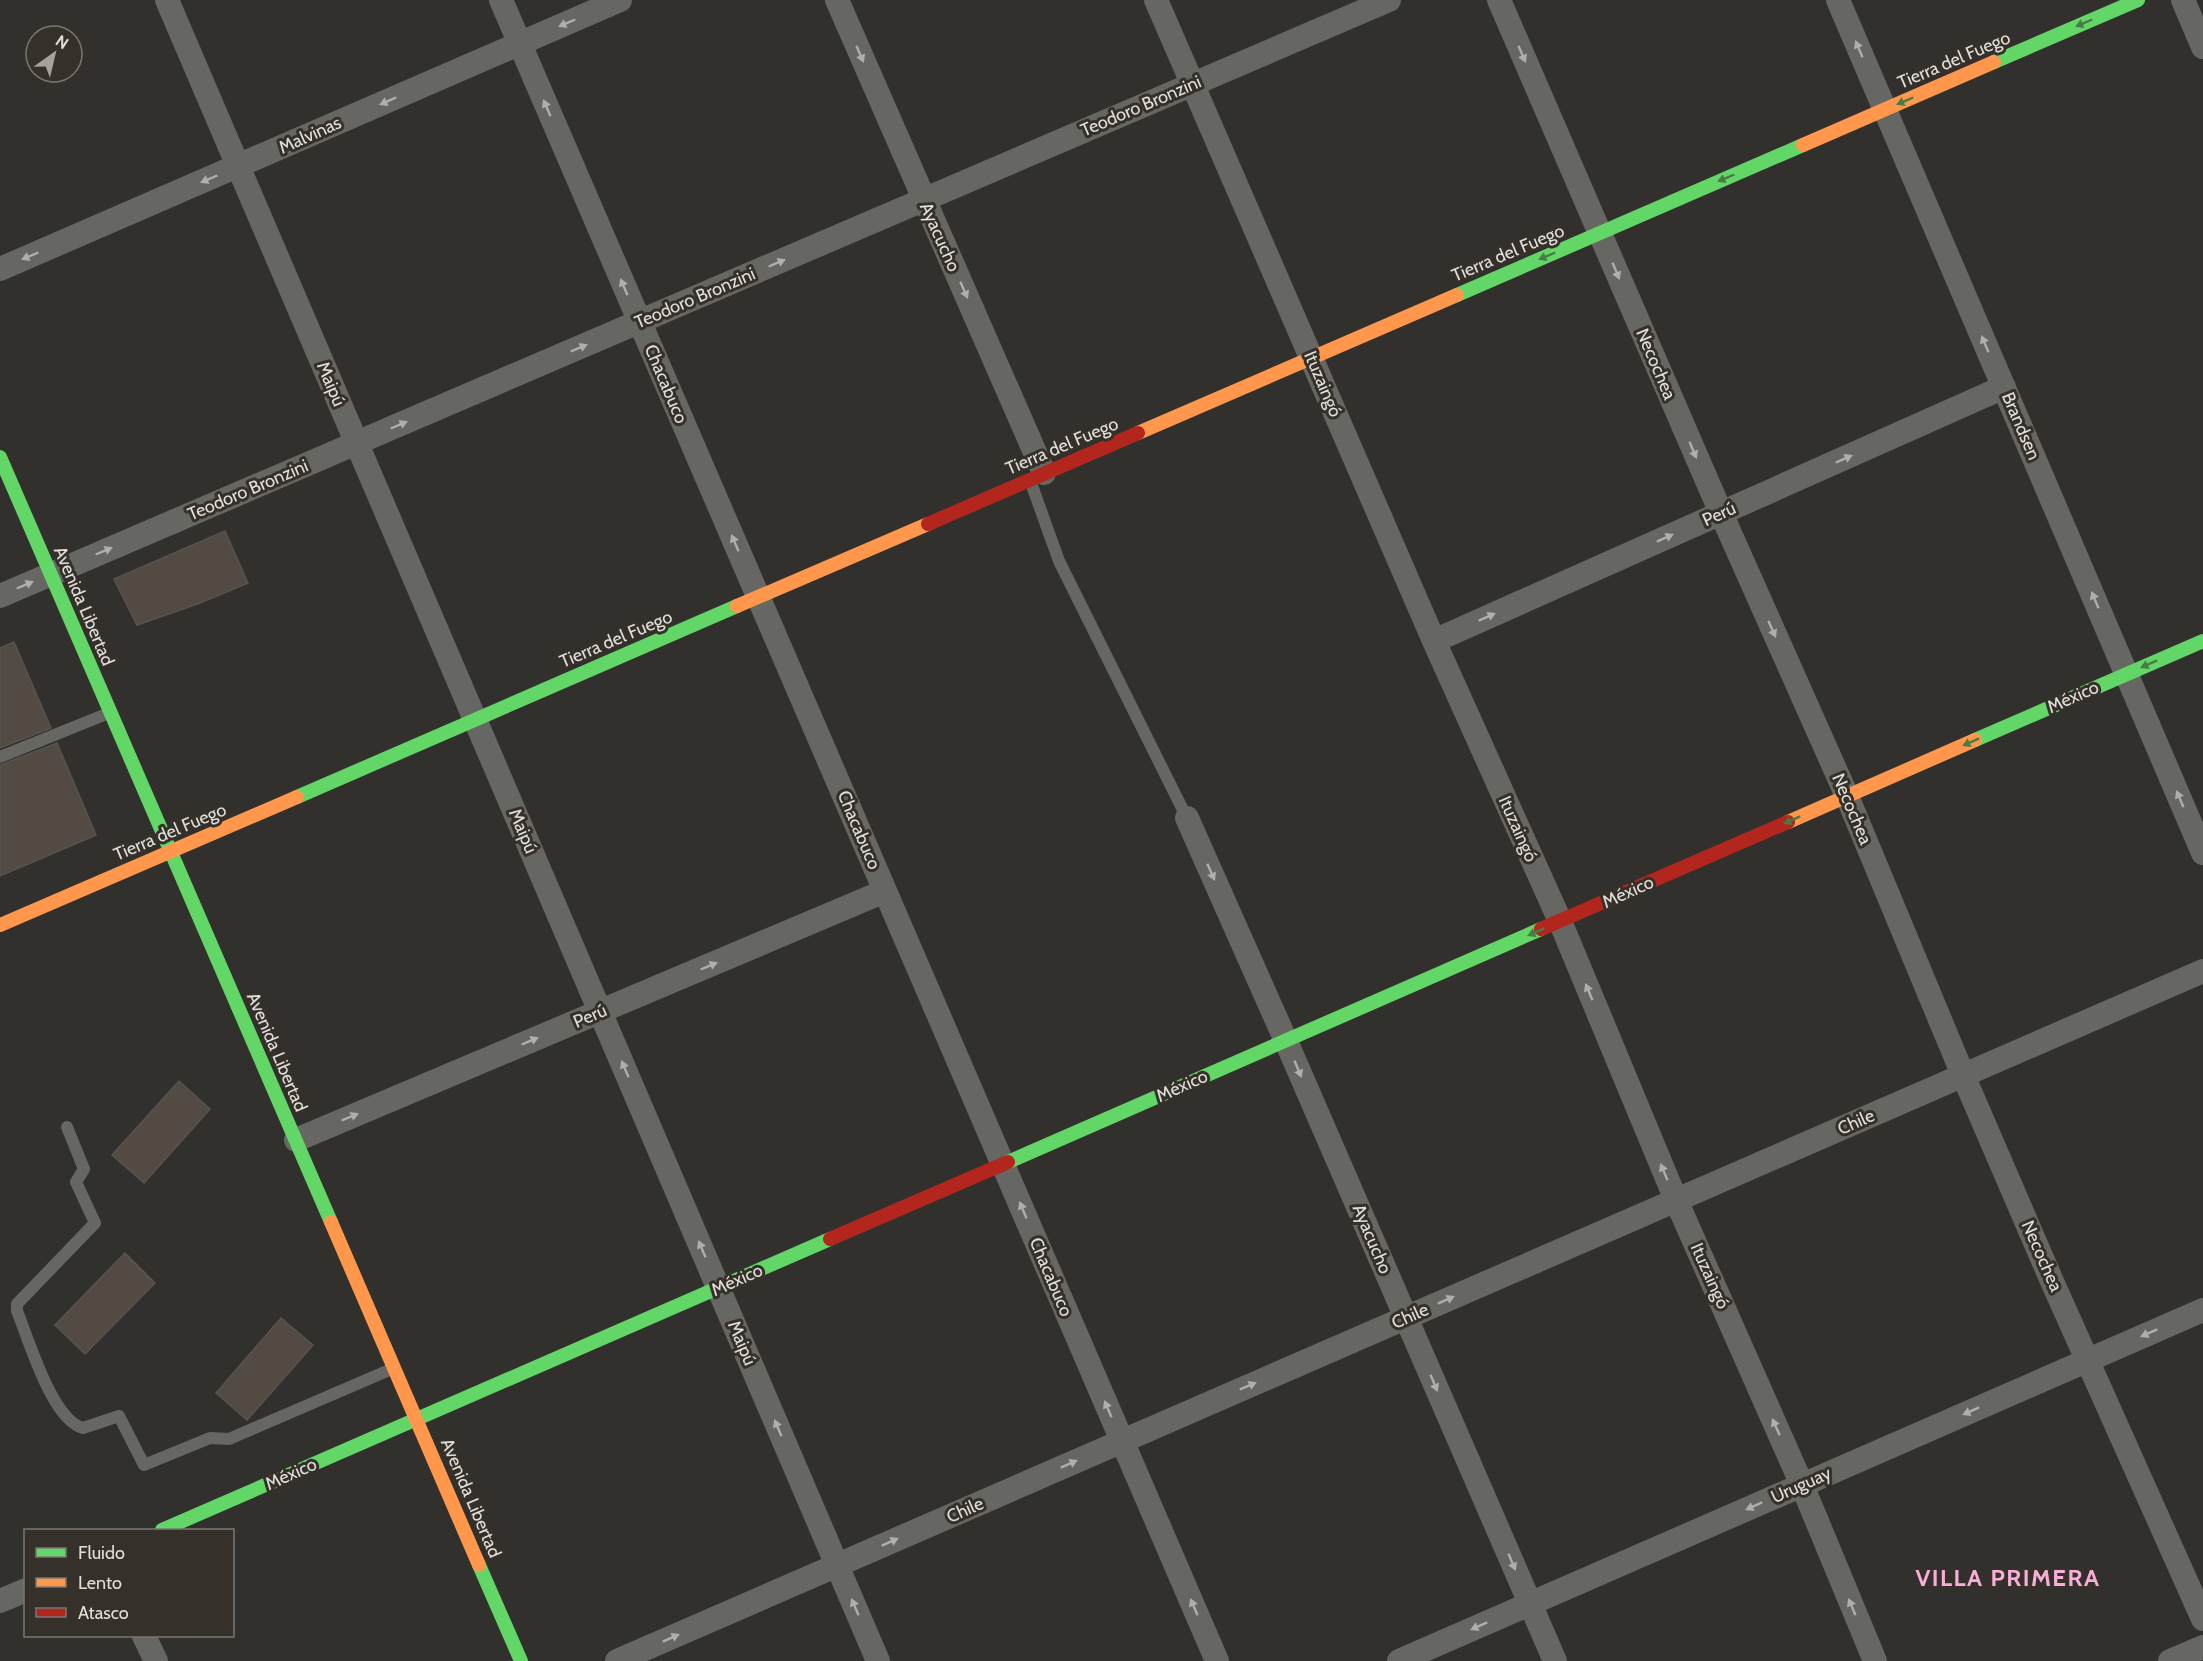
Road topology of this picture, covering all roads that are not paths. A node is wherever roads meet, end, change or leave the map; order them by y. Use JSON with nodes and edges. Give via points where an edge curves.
{"nodes":[{"id":1,"x":167,"y":0,"type":"edge"},
{"id":2,"x":501,"y":0,"type":"edge"},
{"id":3,"x":620,"y":0,"type":"edge"},
{"id":4,"x":837,"y":0,"type":"edge"},
{"id":5,"x":1156,"y":0,"type":"edge"},
{"id":6,"x":1389,"y":0,"type":"edge"},
{"id":7,"x":1499,"y":0,"type":"edge"},
{"id":8,"x":1838,"y":0,"type":"edge"},
{"id":9,"x":2138,"y":0,"type":"edge"},
{"id":10,"x":2183,"y":0,"type":"edge"},
{"id":11,"x":519,"y":44,"type":"junction"},
{"id":12,"x":2203,"y":47,"type":"edge"},
{"id":13,"x":1193,"y":84,"type":"junction"},
{"id":14,"x":1885,"y":110,"type":"junction"},
{"id":15,"x":238,"y":166,"type":"junction"},
{"id":16,"x":924,"y":200,"type":"junction"},
{"id":17,"x":1599,"y":233,"type":"junction"},
{"id":18,"x":0,"y":269,"type":"edge"},
{"id":19,"x":639,"y":322,"type":"junction"},
{"id":20,"x":1311,"y":358,"type":"junction"},
{"id":21,"x":2004,"y":387,"type":"junction"},
{"id":22,"x":357,"y":443,"type":"junction"},
{"id":23,"x":0,"y":457,"type":"edge"},
{"id":24,"x":1037,"y":477,"type":"junction"},
{"id":25,"x":1720,"y":513,"type":"junction"},
{"id":26,"x":50,"y":574,"type":"junction"},
{"id":27,"x":0,"y":596,"type":"edge"},
{"id":28,"x":758,"y":597,"type":"junction"},
{"id":29,"x":1434,"y":641,"type":"junction"},
{"id":30,"x":2203,"y":641,"type":"edge"},
{"id":31,"x":2127,"y":674,"type":"junction"},
{"id":32,"x":111,"y":712,"type":"junction"},
{"id":33,"x":475,"y":720,"type":"junction"},
{"id":34,"x":0,"y":757,"type":"edge"},
{"id":35,"x":1847,"y":796,"type":"junction"},
{"id":36,"x":1187,"y":818,"type":"joint"},
{"id":37,"x":171,"y":851,"type":"junction"},
{"id":38,"x":2203,"y":853,"type":"edge"},
{"id":39,"x":885,"y":891,"type":"junction"},
{"id":40,"x":1560,"y":921,"type":"junction"},
{"id":41,"x":0,"y":925,"type":"edge"},
{"id":42,"x":2203,"y":971,"type":"edge"},
{"id":43,"x":600,"y":1012,"type":"junction"},
{"id":44,"x":1286,"y":1041,"type":"junction"},
{"id":45,"x":1964,"y":1075,"type":"junction"},
{"id":46,"x":67,"y":1127,"type":"dead end"},
{"id":47,"x":296,"y":1140,"type":"junction"},
{"id":48,"x":1003,"y":1164,"type":"junction"},
{"id":49,"x":1676,"y":1200,"type":"junction"},
{"id":50,"x":718,"y":1288,"type":"junction"},
{"id":51,"x":2203,"y":1310,"type":"edge"},
{"id":52,"x":1406,"y":1318,"type":"junction"},
{"id":53,"x":2088,"y":1360,"type":"junction"},
{"id":54,"x":395,"y":1367,"type":"junction"},
{"id":55,"x":417,"y":1419,"type":"junction"},
{"id":56,"x":1122,"y":1441,"type":"junction"},
{"id":57,"x":1802,"y":1485,"type":"junction"},
{"id":58,"x":164,"y":1529,"type":"edge"},
{"id":59,"x":837,"y":1566,"type":"junction"},
{"id":60,"x":24,"y":1591,"type":"edge"},
{"id":61,"x":0,"y":1601,"type":"edge"},
{"id":62,"x":1530,"y":1604,"type":"junction"},
{"id":63,"x":2203,"y":1618,"type":"edge"},
{"id":64,"x":145,"y":1637,"type":"edge"},
{"id":65,"x":2203,"y":1647,"type":"edge"},
{"id":66,"x":156,"y":1661,"type":"edge"},
{"id":67,"x":521,"y":1661,"type":"edge"},
{"id":68,"x":618,"y":1661,"type":"edge"},
{"id":69,"x":878,"y":1661,"type":"edge"},
{"id":70,"x":1217,"y":1661,"type":"edge"},
{"id":71,"x":1399,"y":1661,"type":"edge"},
{"id":72,"x":1555,"y":1661,"type":"edge"},
{"id":73,"x":1875,"y":1661,"type":"edge"},
{"id":74,"x":2170,"y":1661,"type":"edge"}],
"edges":[{"from":1,"to":15,"type":"street","name":"Maipú"},
{"from":2,"to":11,"type":"street","name":"Chacabuco"},
{"from":3,"to":11,"type":"street","name":"Malvinas","one_way":true},
{"from":4,"to":16,"type":"street","name":"Ayacucho","one_way":true},
{"from":5,"to":13,"type":"street","name":"Ituzaingó"},
{"from":6,"to":13,"type":"street","name":"Teodoro Bronzini"},
{"from":7,"to":17,"type":"street","name":"Necochea","one_way":true},
{"from":14,"to":8,"type":"street","name":"Brandsen","one_way":true},
{"from":9,"to":14,"type":"street","name":"Tierra del Fuego","one_way":true},
{"from":10,"to":12,"type":"street"},
{"from":11,"to":15,"type":"street","name":"Malvinas","one_way":true},
{"from":19,"to":11,"type":"street","name":"Chacabuco","one_way":true},
{"from":13,"to":16,"type":"street","name":"Teodoro Bronzini"},
{"from":13,"to":20,"type":"street","name":"Ituzaingó"},
{"from":14,"to":17,"type":"street","name":"Tierra del Fuego","one_way":true},
{"from":21,"to":14,"type":"street","name":"Brandsen","one_way":true},
{"from":15,"to":18,"type":"street","name":"Malvinas","one_way":true},
{"from":15,"to":22,"type":"street","name":"Maipú"},
{"from":19,"to":16,"type":"street","name":"Teodoro Bronzini","one_way":true},
{"from":16,"to":24,"type":"street","name":"Ayacucho","one_way":true},
{"from":17,"to":20,"type":"street","name":"Tierra del Fuego","one_way":true},
{"from":17,"to":25,"type":"street","name":"Necochea","one_way":true},
{"from":22,"to":19,"type":"street","name":"Teodoro Bronzini","one_way":true},
{"from":28,"to":19,"type":"street","name":"Chacabuco","one_way":true},
{"from":20,"to":24,"type":"street","name":"Tierra del Fuego"},
{"from":20,"to":29,"type":"street","name":"Ituzaingó"},
{"from":25,"to":21,"type":"street","name":"Perú","one_way":true},
{"from":31,"to":21,"type":"street","name":"Brandsen","one_way":true},
{"from":26,"to":22,"type":"street","name":"Teodoro Bronzini","one_way":true},
{"from":22,"to":33,"type":"street","name":"Maipú"},
{"from":23,"to":26,"type":"street","name":"Avenida Libertad"},
{"from":24,"to":28,"type":"street","name":"Tierra del Fuego"},
{"from":24,"to":36,"type":"lane","via":[[1059,561]]},
{"from":29,"to":25,"type":"street","name":"Perú","one_way":true},
{"from":25,"to":35,"type":"street","name":"Necochea","one_way":true},
{"from":27,"to":26,"type":"street","name":"Teodoro Bronzini","one_way":true},
{"from":26,"to":32,"type":"street","name":"Avenida Libertad"},
{"from":28,"to":33,"type":"street","name":"Tierra del Fuego"},
{"from":28,"to":39,"type":"street","name":"Chacabuco"},
{"from":29,"to":40,"type":"street","name":"Ituzaingó"},
{"from":30,"to":31,"type":"street","name":"México","one_way":true},
{"from":31,"to":35,"type":"street","name":"México","one_way":true},
{"from":38,"to":31,"type":"street","name":"Brandsen","one_way":true},
{"from":32,"to":34,"type":"lane"},
{"from":32,"to":37,"type":"street","name":"Avenida Libertad"},
{"from":33,"to":37,"type":"street","name":"Tierra del Fuego"},
{"from":33,"to":43,"type":"street","name":"Maipú"},
{"from":35,"to":40,"type":"street","name":"México","one_way":true},
{"from":35,"to":45,"type":"street","name":"Necochea"},
{"from":36,"to":44,"type":"street","name":"Ayacucho","one_way":true},
{"from":37,"to":41,"type":"street","name":"Tierra del Fuego"},
{"from":37,"to":47,"type":"street","name":"Avenida Libertad"},
{"from":43,"to":39,"type":"street","name":"Perú","one_way":true},
{"from":39,"to":48,"type":"street","name":"Chacabuco"},
{"from":40,"to":44,"type":"street","name":"México","one_way":true},
{"from":49,"to":40,"type":"street","name":"Ituzaingó","one_way":true},
{"from":42,"to":45,"type":"street","name":"Chile"},
{"from":47,"to":43,"type":"street","name":"Perú","one_way":true},
{"from":50,"to":43,"type":"street","name":"Maipú","one_way":true},
{"from":44,"to":48,"type":"street","name":"México"},
{"from":44,"to":52,"type":"street","name":"Ayacucho","one_way":true},
{"from":45,"to":49,"type":"street","name":"Chile"},
{"from":45,"to":53,"type":"street","name":"Necochea"},
{"from":46,"to":54,"type":"lane","via":[[84,1169],[76,1182],[95,1223],[16,1304],[53,1401],[70,1422],[83,1428],[119,1416],[144,1465],[210,1438],[229,1439]]},
{"from":47,"to":54,"type":"street","name":"Avenida Libertad"},
{"from":48,"to":50,"type":"street","name":"México"},
{"from":56,"to":48,"type":"street","name":"Chacabuco","one_way":true},
{"from":52,"to":49,"type":"street","name":"Chile","one_way":true},
{"from":57,"to":49,"type":"street","name":"Ituzaingó","one_way":true},
{"from":50,"to":55,"type":"street","name":"México"},
{"from":59,"to":50,"type":"street","name":"Maipú","one_way":true},
{"from":51,"to":53,"type":"street","name":"Uruguay","one_way":true},
{"from":56,"to":52,"type":"street","name":"Chile","one_way":true},
{"from":52,"to":62,"type":"street","name":"Ayacucho","one_way":true},
{"from":53,"to":57,"type":"street","name":"Uruguay","one_way":true},
{"from":53,"to":63,"type":"street","name":"Necochea"},
{"from":54,"to":55,"type":"street","name":"Avenida Libertad"},
{"from":55,"to":58,"type":"street","name":"México"},
{"from":55,"to":67,"type":"street","name":"Avenida Libertad"},
{"from":59,"to":56,"type":"street","name":"Chile","one_way":true},
{"from":70,"to":56,"type":"street","name":"Chacabuco","one_way":true},
{"from":57,"to":62,"type":"street","name":"Uruguay","one_way":true},
{"from":73,"to":57,"type":"street","name":"Ituzaingó","one_way":true},
{"from":68,"to":59,"type":"street","name":"Chile","one_way":true},
{"from":69,"to":59,"type":"street","name":"Maipú","one_way":true},
{"from":60,"to":61,"type":"street"},
{"from":62,"to":71,"type":"street","name":"Uruguay","one_way":true},
{"from":62,"to":72,"type":"street","name":"Ayacucho"},
{"from":64,"to":66,"type":"street"},
{"from":65,"to":74,"type":"street"}]}
